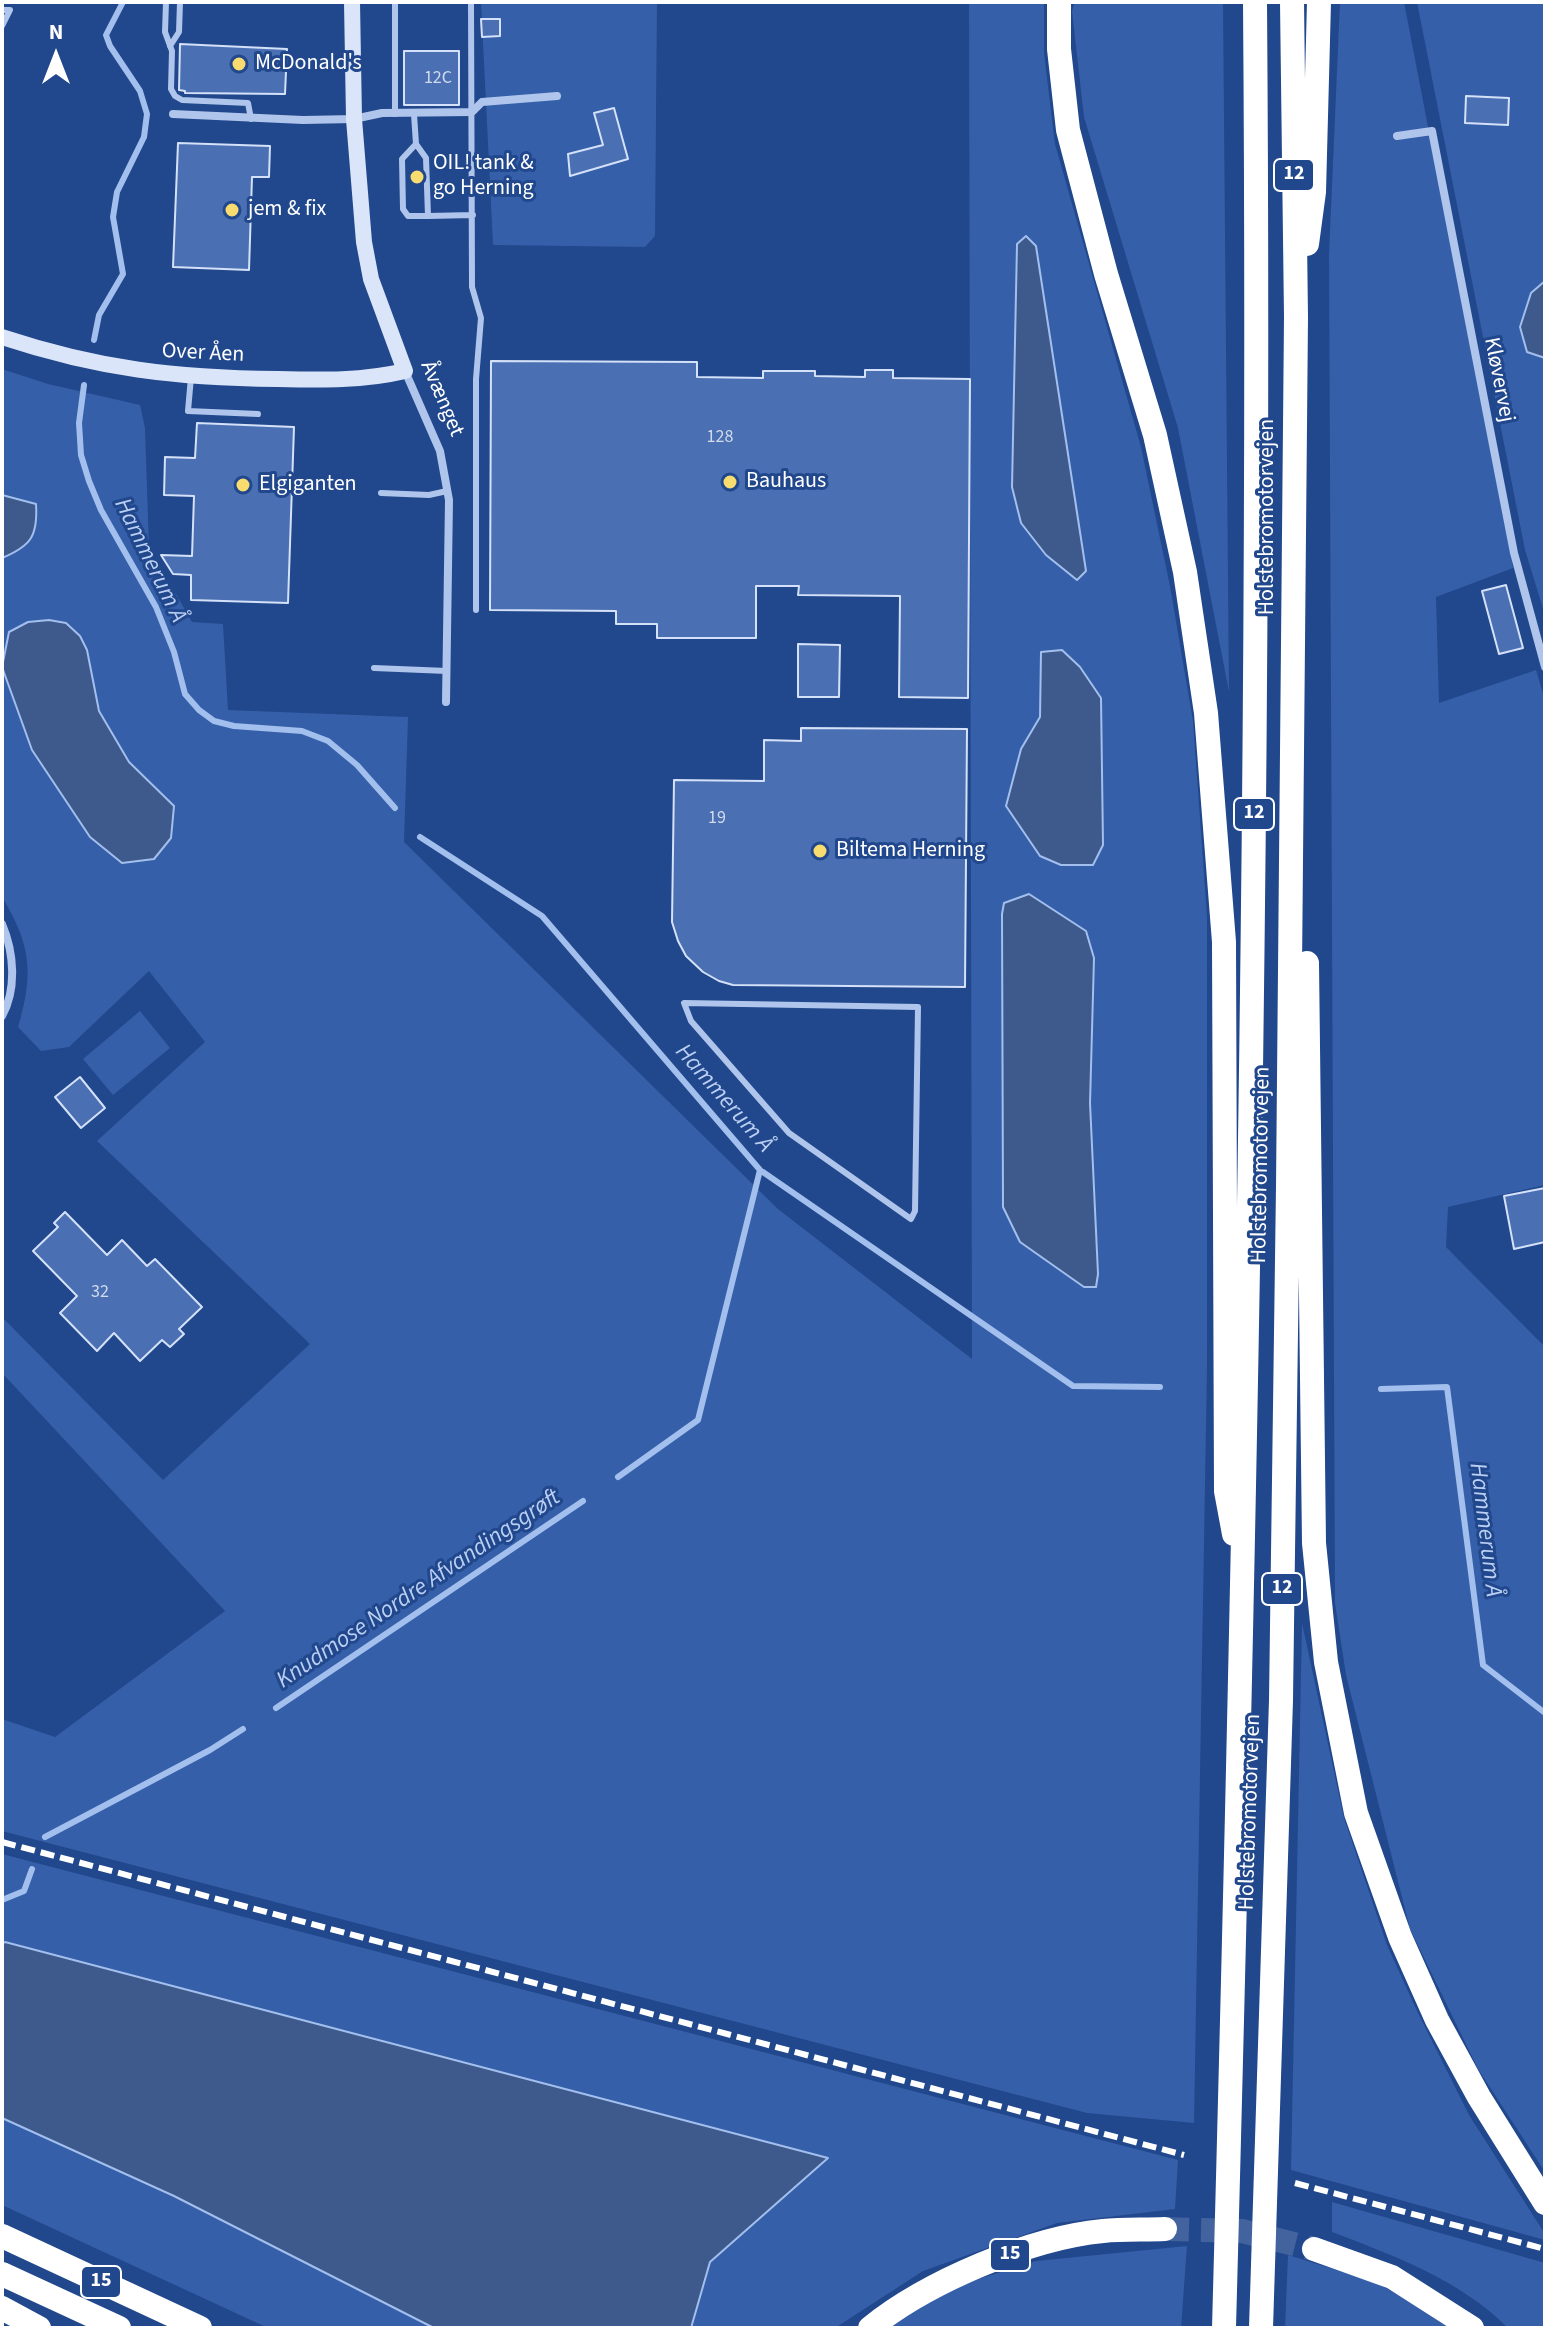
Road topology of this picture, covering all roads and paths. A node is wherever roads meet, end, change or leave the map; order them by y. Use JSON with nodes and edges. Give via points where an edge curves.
{"nodes":[{"id":1,"x":166,"y":2,"type":"edge"},
{"id":2,"x":180,"y":2,"type":"edge"},
{"id":3,"x":352,"y":2,"type":"edge"},
{"id":4,"x":395,"y":2,"type":"edge"},
{"id":5,"x":471,"y":2,"type":"edge"},
{"id":6,"x":1059,"y":2,"type":"edge"},
{"id":7,"x":1255,"y":2,"type":"edge"},
{"id":8,"x":1292,"y":2,"type":"edge"},
{"id":9,"x":1319,"y":2,"type":"edge"},
{"id":10,"x":2,"y":10,"type":"edge"},
{"id":11,"x":2,"y":26,"type":"edge"},
{"id":12,"x":170,"y":46,"type":"junction"},
{"id":13,"x":557,"y":96,"type":"dead end"},
{"id":14,"x":472,"y":112,"type":"junction"},
{"id":15,"x":173,"y":114,"type":"dead end"},
{"id":16,"x":395,"y":114,"type":"junction"},
{"id":17,"x":414,"y":114,"type":"junction"},
{"id":18,"x":251,"y":119,"type":"junction"},
{"id":19,"x":354,"y":119,"type":"junction"},
{"id":20,"x":1397,"y":136,"type":"dead end"},
{"id":21,"x":416,"y":144,"type":"junction"},
{"id":22,"x":473,"y":215,"type":"junction"},
{"id":23,"x":428,"y":216,"type":"junction"},
{"id":24,"x":1296,"y":317,"type":"junction"},
{"id":25,"x":2,"y":337,"type":"edge"},
{"id":26,"x":405,"y":371,"type":"junction"},
{"id":27,"x":191,"y":377,"type":"junction"},
{"id":28,"x":258,"y":414,"type":"dead end"},
{"id":29,"x":447,"y":491,"type":"junction"},
{"id":30,"x":381,"y":493,"type":"dead end"},
{"id":31,"x":476,"y":610,"type":"dead end"},
{"id":32,"x":1545,"y":667,"type":"edge"},
{"id":33,"x":374,"y":668,"type":"dead end"},
{"id":34,"x":447,"y":671,"type":"junction"},
{"id":35,"x":446,"y":702,"type":"dead end"},
{"id":36,"x":1292,"y":850,"type":"junction"},
{"id":37,"x":2,"y":924,"type":"edge"},
{"id":38,"x":684,"y":1003,"type":"joint"},
{"id":39,"x":2,"y":1016,"type":"edge"},
{"id":40,"x":1244,"y":1596,"type":"junction"},
{"id":41,"x":1545,"y":2203,"type":"edge"},
{"id":42,"x":1165,"y":2229,"type":"tunnel mouth"},
{"id":43,"x":2,"y":2236,"type":"edge"},
{"id":44,"x":1314,"y":2249,"type":"tunnel mouth"},
{"id":45,"x":2,"y":2274,"type":"edge"},
{"id":46,"x":2,"y":2308,"type":"edge"},
{"id":47,"x":39,"y":2328,"type":"edge"},
{"id":48,"x":119,"y":2328,"type":"edge"},
{"id":49,"x":200,"y":2328,"type":"edge"},
{"id":50,"x":870,"y":2328,"type":"edge"},
{"id":51,"x":1224,"y":2328,"type":"edge"},
{"id":52,"x":1261,"y":2328,"type":"edge"},
{"id":53,"x":1472,"y":2328,"type":"edge"}],
"edges":[{"from":1,"to":12,"type":"lane"},
{"from":2,"to":12,"type":"lane","via":[[179,32]]},
{"from":3,"to":19,"type":"street","name":"Åvænget"},
{"from":4,"to":16,"type":"lane"},
{"from":5,"to":14,"type":"lane"},
{"from":6,"to":40,"type":"highway","via":[[1068,130],[1155,435],[1185,572],[1206,713],[1224,942],[1226,1491]]},
{"from":7,"to":40,"type":"highway","name":"Holstebromotorvejen","number":"12","via":[[1254,860]]},
{"from":8,"to":24,"type":"highway","name":"Holstebromotorvejen","number":"12"},
{"from":9,"to":24,"type":"highway","via":[[1314,192]]},
{"from":10,"to":11,"type":"lane","via":[[10,10]]},
{"from":12,"to":18,"type":"lane","via":[[175,96],[248,103]]},
{"from":13,"to":14,"type":"street","via":[[482,102]]},
{"from":14,"to":17,"type":"street"},
{"from":14,"to":22,"type":"lane"},
{"from":15,"to":18,"type":"street"},
{"from":16,"to":17,"type":"street"},
{"from":16,"to":19,"type":"street"},
{"from":17,"to":21,"type":"lane"},
{"from":18,"to":19,"type":"street"},
{"from":19,"to":26,"type":"street","name":"Åvænget","via":[[371,279]]},
{"from":20,"to":32,"type":"street","name":"Kløvervej","via":[[1432,131],[1514,553]]},
{"from":21,"to":23,"type":"lane","via":[[426,158]]},
{"from":21,"to":23,"type":"lane","via":[[402,159],[403,209],[408,216]]},
{"from":22,"to":23,"type":"lane"},
{"from":22,"to":31,"type":"lane","via":[[472,287],[481,318]]},
{"from":24,"to":36,"type":"highway","name":"Holstebromotorvejen","number":"12"},
{"from":25,"to":27,"type":"street","name":"Over Åen","via":[[122,369]]},
{"from":26,"to":27,"type":"street","name":"Over Åen","via":[[339,380]]},
{"from":26,"to":29,"type":"street","name":"Åvænget","via":[[440,451]]},
{"from":27,"to":28,"type":"lane","via":[[188,411]]},
{"from":29,"to":30,"type":"lane"},
{"from":29,"to":34,"type":"street","name":"Åvænget"},
{"from":33,"to":34,"type":"lane"},
{"from":34,"to":35,"type":"street","name":"Åvænget"},
{"from":36,"to":41,"type":"highway","via":[[1307,965],[1314,1543],[1326,1662],[1356,1813],[1400,1937],[1437,2020]]},
{"from":36,"to":52,"type":"highway","name":"Holstebromotorvejen","number":"12","via":[[1281,1700]]},
{"from":37,"to":39,"type":"street","via":[[12,966],[10,1001]]},
{"from":38,"to":38,"type":"lane","via":[[918,1007],[911,1219],[789,1133],[691,1021]]},
{"from":40,"to":51,"type":"highway","name":"Holstebromotorvejen","number":"12"},
{"from":42,"to":50,"type":"highway","number":"15","via":[[1101,2231],[1036,2245],[948,2278]]},
{"from":43,"to":49,"type":"highway","number":"15"},
{"from":44,"to":53,"type":"highway","via":[[1392,2277]]},
{"from":45,"to":48,"type":"highway","number":"15"},
{"from":46,"to":47,"type":"highway"}]}
